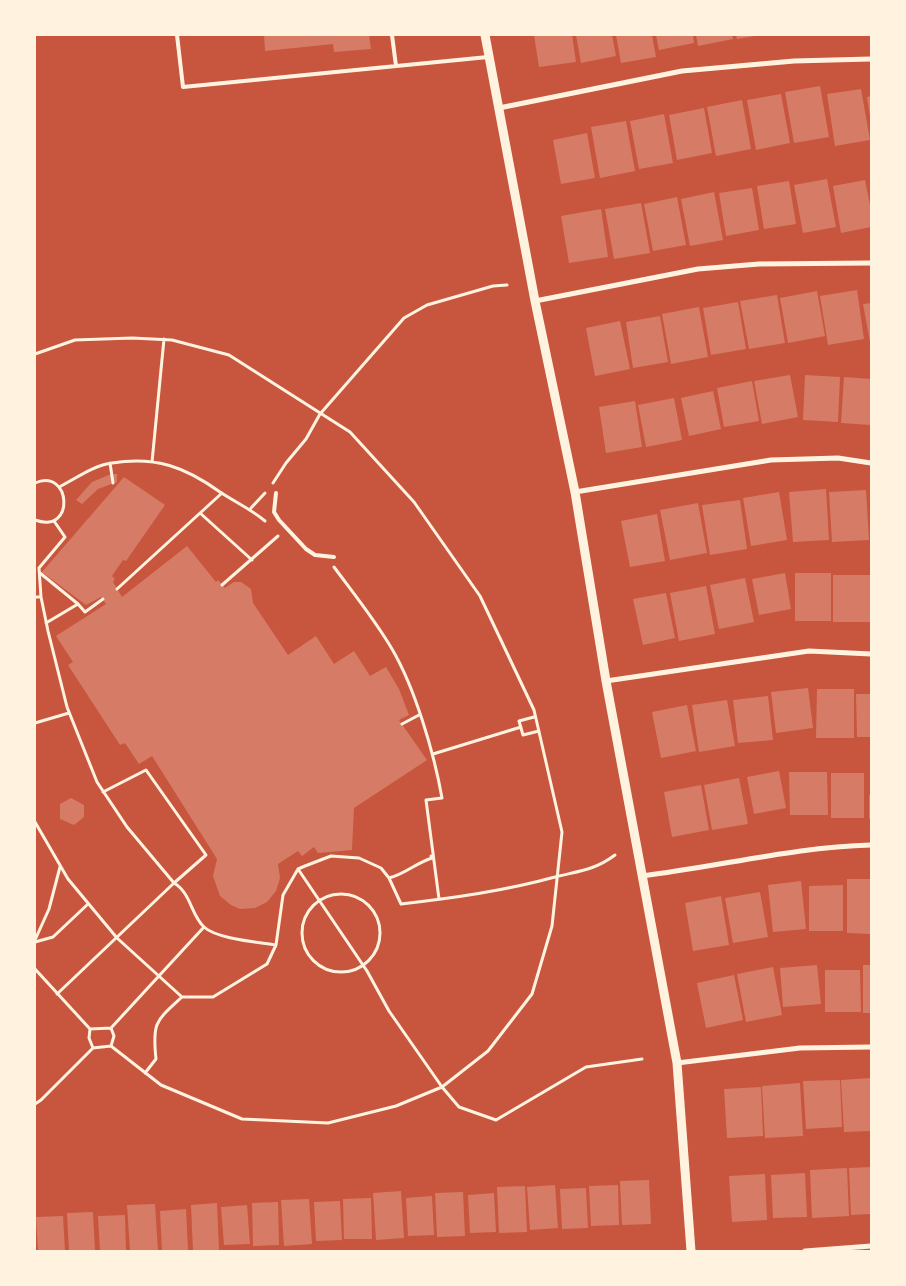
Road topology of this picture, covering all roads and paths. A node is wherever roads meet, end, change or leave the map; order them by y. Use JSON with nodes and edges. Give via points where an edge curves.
{"nodes":[{"id":1,"x":177,"y":35,"type":"edge"},
{"id":2,"x":392,"y":35,"type":"edge"},
{"id":3,"x":485,"y":35,"type":"edge"},
{"id":4,"x":488,"y":58,"type":"junction"},
{"id":5,"x":871,"y":59,"type":"edge"},
{"id":6,"x":396,"y":66,"type":"junction"},
{"id":7,"x":499,"y":108,"type":"junction"},
{"id":8,"x":871,"y":263,"type":"edge"},
{"id":9,"x":507,"y":285,"type":"dead end"},
{"id":10,"x":536,"y":301,"type":"junction"},
{"id":11,"x":164,"y":338,"type":"junction"},
{"id":12,"x":35,"y":354,"type":"edge"},
{"id":13,"x":320,"y":414,"type":"junction"},
{"id":14,"x":152,"y":462,"type":"junction"},
{"id":15,"x":110,"y":463,"type":"junction"},
{"id":16,"x":871,"y":464,"type":"edge"},
{"id":17,"x":35,"y":483,"type":"edge"},
{"id":18,"x":113,"y":483,"type":"dead end"},
{"id":19,"x":59,"y":487,"type":"junction"},
{"id":20,"x":575,"y":492,"type":"junction"},
{"id":21,"x":222,"y":493,"type":"junction"},
{"id":22,"x":276,"y":493,"type":"dead end"},
{"id":23,"x":251,"y":508,"type":"junction"},
{"id":24,"x":200,"y":513,"type":"junction"},
{"id":25,"x":35,"y":520,"type":"edge"},
{"id":26,"x":54,"y":520,"type":"junction"},
{"id":27,"x":268,"y":524,"type":"dead end"},
{"id":28,"x":274,"y":529,"type":"dead end"},
{"id":29,"x":279,"y":534,"type":"junction"},
{"id":30,"x":285,"y":541,"type":"dead end"},
{"id":31,"x":334,"y":557,"type":"dead end"},
{"id":32,"x":252,"y":560,"type":"junction"},
{"id":33,"x":327,"y":566,"type":"dead end"},
{"id":34,"x":40,"y":572,"type":"junction"},
{"id":35,"x":222,"y":584,"type":"dead end"},
{"id":36,"x":117,"y":589,"type":"dead end"},
{"id":37,"x":35,"y":597,"type":"edge"},
{"id":38,"x":41,"y":597,"type":"junction"},
{"id":39,"x":103,"y":599,"type":"dead end"},
{"id":40,"x":78,"y":604,"type":"junction"},
{"id":41,"x":46,"y":623,"type":"junction"},
{"id":42,"x":871,"y":654,"type":"edge"},
{"id":43,"x":606,"y":681,"type":"junction"},
{"id":44,"x":69,"y":713,"type":"junction"},
{"id":45,"x":419,"y":715,"type":"junction"},
{"id":46,"x":534,"y":717,"type":"junction"},
{"id":47,"x":35,"y":723,"type":"edge"},
{"id":48,"x":402,"y":724,"type":"dead end"},
{"id":49,"x":521,"y":727,"type":"junction"},
{"id":50,"x":538,"y":731,"type":"junction"},
{"id":51,"x":433,"y":754,"type":"junction"},
{"id":52,"x":104,"y":792,"type":"junction"},
{"id":53,"x":35,"y":822,"type":"edge"},
{"id":54,"x":39,"y":829,"type":"junction"},
{"id":55,"x":35,"y":832,"type":"edge"},
{"id":56,"x":871,"y":846,"type":"edge"},
{"id":57,"x":432,"y":848,"type":"junction"},
{"id":58,"x":615,"y":855,"type":"dead end"},
{"id":59,"x":60,"y":867,"type":"junction"},
{"id":60,"x":298,"y":869,"type":"junction"},
{"id":61,"x":641,"y":876,"type":"junction"},
{"id":62,"x":557,"y":877,"type":"junction"},
{"id":63,"x":389,"y":878,"type":"junction"},
{"id":64,"x":174,"y":883,"type":"junction"},
{"id":65,"x":440,"y":899,"type":"junction"},
{"id":66,"x":320,"y":902,"type":"junction"},
{"id":67,"x":88,"y":904,"type":"junction"},
{"id":68,"x":204,"y":927,"type":"junction"},
{"id":69,"x":117,"y":938,"type":"junction"},
{"id":70,"x":35,"y":941,"type":"edge"},
{"id":71,"x":276,"y":945,"type":"junction"},
{"id":72,"x":362,"y":966,"type":"junction"},
{"id":73,"x":35,"y":968,"type":"edge"},
{"id":74,"x":159,"y":976,"type":"junction"},
{"id":75,"x":57,"y":994,"type":"junction"},
{"id":76,"x":182,"y":998,"type":"junction"},
{"id":77,"x":111,"y":1028,"type":"junction"},
{"id":78,"x":90,"y":1029,"type":"junction"},
{"id":79,"x":111,"y":1046,"type":"junction"},
{"id":80,"x":871,"y":1047,"type":"edge"},
{"id":81,"x":93,"y":1048,"type":"junction"},
{"id":82,"x":642,"y":1059,"type":"dead end"},
{"id":83,"x":677,"y":1064,"type":"junction"},
{"id":84,"x":145,"y":1073,"type":"junction"},
{"id":85,"x":442,"y":1087,"type":"junction"},
{"id":86,"x":35,"y":1104,"type":"edge"},
{"id":87,"x":871,"y":1246,"type":"edge"},
{"id":88,"x":691,"y":1251,"type":"edge"},
{"id":89,"x":805,"y":1251,"type":"edge"}],
"edges":[{"from":1,"to":6,"type":"lane","via":[[183,87]]},
{"from":2,"to":6,"type":"lane"},
{"from":3,"to":4,"type":"street"},
{"from":4,"to":6,"type":"lane"},
{"from":4,"to":7,"type":"street"},
{"from":5,"to":7,"type":"street","via":[[794,61],[682,71]]},
{"from":7,"to":10,"type":"street"},
{"from":8,"to":10,"type":"street","via":[[759,264],[698,269]]},
{"from":9,"to":13,"type":"path","via":[[493,286],[427,306],[404,318]]},
{"from":10,"to":20,"type":"street"},
{"from":11,"to":12,"type":"path","via":[[75,340]]},
{"from":11,"to":13,"type":"path","via":[[229,355]]},
{"from":11,"to":14,"type":"path"},
{"from":13,"to":23,"type":"path","via":[[306,439]]},
{"from":13,"to":46,"type":"path","via":[[350,432],[420,510],[480,596],[534,710]]},
{"from":14,"to":15,"type":"path"},
{"from":14,"to":21,"type":"path","via":[[181,468]]},
{"from":15,"to":18,"type":"path"},
{"from":15,"to":19,"type":"path"},
{"from":16,"to":20,"type":"street","via":[[838,458],[771,460]]},
{"from":17,"to":19,"type":"path","via":[[49,481]]},
{"from":19,"to":26,"type":"path","via":[[65,505]]},
{"from":20,"to":43,"type":"street"},
{"from":21,"to":23,"type":"path"},
{"from":21,"to":24,"type":"path"},
{"from":22,"to":31,"type":"lane","via":[[274,512],[279,520],[306,549],[315,555]]},
{"from":23,"to":27,"type":"path"},
{"from":24,"to":32,"type":"path"},
{"from":24,"to":36,"type":"path"},
{"from":25,"to":26,"type":"path","via":[[42,523]]},
{"from":26,"to":34,"type":"path","via":[[65,537],[39,568]]},
{"from":28,"to":29,"type":"path"},
{"from":29,"to":30,"type":"path"},
{"from":29,"to":32,"type":"path"},
{"from":32,"to":35,"type":"path"},
{"from":33,"to":45,"type":"path","via":[[334,566],[393,650]]},
{"from":34,"to":38,"type":"path"},
{"from":34,"to":40,"type":"path"},
{"from":37,"to":38,"type":"path"},
{"from":38,"to":41,"type":"path"},
{"from":39,"to":40,"type":"path","via":[[85,612]]},
{"from":40,"to":41,"type":"path"},
{"from":41,"to":44,"type":"path"},
{"from":42,"to":43,"type":"street","via":[[809,651]]},
{"from":43,"to":61,"type":"street"},
{"from":44,"to":47,"type":"path"},
{"from":44,"to":52,"type":"path"},
{"from":45,"to":48,"type":"path"},
{"from":45,"to":51,"type":"path"},
{"from":46,"to":49,"type":"path","via":[[519,721]]},
{"from":46,"to":50,"type":"path"},
{"from":49,"to":50,"type":"path","via":[[523,735]]},
{"from":49,"to":51,"type":"path"},
{"from":50,"to":62,"type":"path","via":[[562,832]]},
{"from":51,"to":57,"type":"path","via":[[442,798],[426,800]]},
{"from":52,"to":64,"type":"path","via":[[127,827]]},
{"from":52,"to":64,"type":"path","via":[[146,770],[206,856]]},
{"from":53,"to":54,"type":"path"},
{"from":54,"to":55,"type":"path"},
{"from":54,"to":59,"type":"path"},
{"from":56,"to":61,"type":"street","via":[[843,846],[753,857]]},
{"from":57,"to":63,"type":"path","via":[[432,858]]},
{"from":57,"to":65,"type":"path"},
{"from":58,"to":62,"type":"path","via":[[600,866]]},
{"from":59,"to":67,"type":"path"},
{"from":59,"to":70,"type":"path","via":[[49,909]]},
{"from":60,"to":63,"type":"path","via":[[331,856],[359,858],[381,868]]},
{"from":60,"to":66,"type":"path"},
{"from":60,"to":71,"type":"path","via":[[283,895]]},
{"from":61,"to":83,"type":"street"},
{"from":62,"to":65,"type":"path","via":[[475,895]]},
{"from":62,"to":85,"type":"path","via":[[552,926],[532,994],[488,1051]]},
{"from":63,"to":65,"type":"path","via":[[401,904]]},
{"from":64,"to":68,"type":"path","via":[[182,888]]},
{"from":64,"to":69,"type":"path"},
{"from":66,"to":72,"type":"path"},
{"from":66,"to":72,"type":"path","via":[[310,911],[304,924],[304,944],[311,957],[335,971],[349,971]]},
{"from":66,"to":72,"type":"path","via":[[334,896],[348,896],[362,900],[372,910],[380,928],[379,942],[373,956]]},
{"from":67,"to":69,"type":"path"},
{"from":67,"to":70,"type":"path","via":[[53,937]]},
{"from":68,"to":71,"type":"path","via":[[218,934]]},
{"from":68,"to":74,"type":"path"},
{"from":69,"to":74,"type":"path"},
{"from":69,"to":75,"type":"path"},
{"from":71,"to":76,"type":"path","via":[[267,964],[213,997]]},
{"from":72,"to":85,"type":"path","via":[[389,1012]]},
{"from":73,"to":75,"type":"path"},
{"from":74,"to":76,"type":"path"},
{"from":74,"to":77,"type":"path"},
{"from":75,"to":78,"type":"path"},
{"from":76,"to":84,"type":"path","via":[[158,1019],[154,1039],[156,1059]]},
{"from":77,"to":78,"type":"path"},
{"from":77,"to":79,"type":"path","via":[[114,1036]]},
{"from":78,"to":81,"type":"path","via":[[88,1038]]},
{"from":79,"to":81,"type":"path"},
{"from":79,"to":84,"type":"path"},
{"from":80,"to":83,"type":"street","via":[[800,1048]]},
{"from":81,"to":86,"type":"path"},
{"from":82,"to":85,"type":"path","via":[[586,1067],[496,1120],[459,1107]]},
{"from":83,"to":88,"type":"street"},
{"from":84,"to":85,"type":"path","via":[[161,1085],[242,1119],[328,1123],[396,1106]]},
{"from":87,"to":89,"type":"street"}]}
